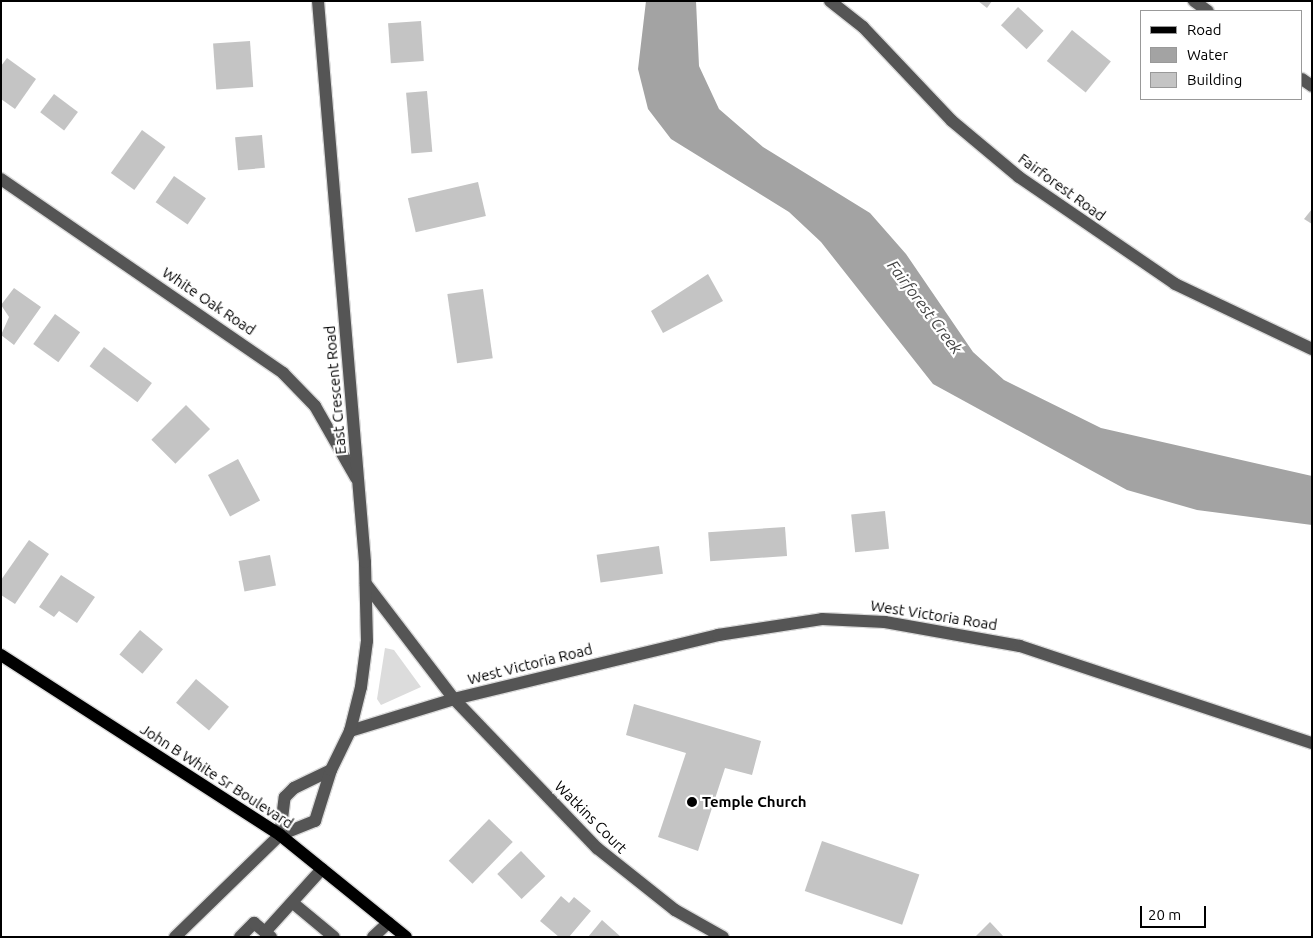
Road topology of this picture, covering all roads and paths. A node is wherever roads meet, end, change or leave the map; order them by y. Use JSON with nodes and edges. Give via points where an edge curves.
{"nodes":[{"id":1,"x":318,"y":1,"type":"edge"},
{"id":2,"x":830,"y":1,"type":"edge"},
{"id":3,"x":1194,"y":1,"type":"edge"},
{"id":4,"x":1207,"y":10,"type":"edge"},
{"id":5,"x":1,"y":179,"type":"edge"},
{"id":6,"x":1312,"y":349,"type":"edge"},
{"id":7,"x":360,"y":487,"type":"junction"},
{"id":8,"x":366,"y":584,"type":"junction"},
{"id":9,"x":1,"y":655,"type":"edge"},
{"id":10,"x":454,"y":699,"type":"junction"},
{"id":11,"x":350,"y":732,"type":"junction"},
{"id":12,"x":1312,"y":743,"type":"edge"},
{"id":13,"x":331,"y":770,"type":"junction"},
{"id":14,"x":280,"y":835,"type":"junction"},
{"id":15,"x":322,"y":869,"type":"junction"},
{"id":16,"x":293,"y":903,"type":"junction"},
{"id":17,"x":388,"y":923,"type":"junction"},
{"id":18,"x":268,"y":934,"type":"edge"},
{"id":19,"x":175,"y":937,"type":"edge"},
{"id":20,"x":240,"y":937,"type":"edge"},
{"id":21,"x":334,"y":937,"type":"edge"},
{"id":22,"x":373,"y":937,"type":"edge"},
{"id":23,"x":406,"y":937,"type":"edge"},
{"id":24,"x":723,"y":937,"type":"edge"}],
"edges":[{"from":1,"to":7,"type":"street","name":"East Crescent Road"},
{"from":2,"to":6,"type":"street","name":"Fairforest Road","via":[[862,27],[952,120],[1019,177],[1175,284]]},
{"from":3,"to":4,"type":"street"},
{"from":5,"to":7,"type":"street","name":"White Oak Road","via":[[283,372],[315,406],[340,445]]},
{"from":7,"to":8,"type":"street","name":"East Crescent Road"},
{"from":8,"to":10,"type":"street","name":"West Victoria Road"},
{"from":8,"to":11,"type":"street","name":"East Crescent Road","via":[[367,641]]},
{"from":9,"to":14,"type":"main road","name":"John B White Sr Boulevard"},
{"from":10,"to":11,"type":"street","name":"West Victoria Road"},
{"from":10,"to":12,"type":"street","name":"West Victoria Road","via":[[773,624],[822,619],[885,622],[1020,646]]},
{"from":10,"to":24,"type":"street","name":"Watkins Court","via":[[597,848],[675,910]]},
{"from":11,"to":13,"type":"street","name":"East Crescent Road"},
{"from":13,"to":14,"type":"street","name":"East Crescent Road","via":[[315,821]]},
{"from":13,"to":14,"type":"street","via":[[294,788],[285,798]]},
{"from":14,"to":15,"type":"main road","name":"John B White Sr Boulevard"},
{"from":14,"to":19,"type":"street"},
{"from":15,"to":16,"type":"street"},
{"from":15,"to":17,"type":"main road","name":"John B White Sr Boulevard"},
{"from":16,"to":18,"type":"street"},
{"from":16,"to":21,"type":"street"},
{"from":17,"to":22,"type":"street"},
{"from":17,"to":23,"type":"main road","name":"John B White Sr Boulevard"},
{"from":18,"to":20,"type":"street","via":[[254,923]]}]}
